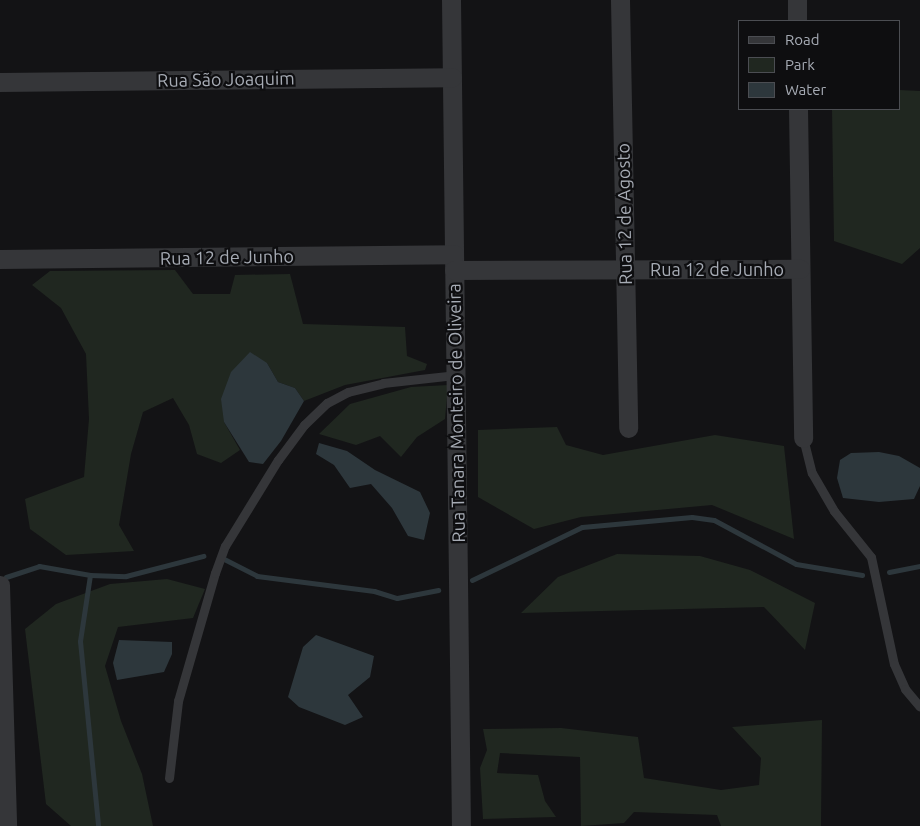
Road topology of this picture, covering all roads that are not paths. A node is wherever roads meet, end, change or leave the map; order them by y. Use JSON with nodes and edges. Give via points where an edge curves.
{"nodes":[{"id":1,"x":451,"y":0,"type":"edge"},
{"id":2,"x":620,"y":0,"type":"edge"},
{"id":3,"x":797,"y":0,"type":"edge"},
{"id":4,"x":797,"y":20,"type":"edge"},
{"id":5,"x":452,"y":77,"type":"junction"},
{"id":6,"x":0,"y":82,"type":"edge"},
{"id":7,"x":798,"y":110,"type":"edge"},
{"id":8,"x":0,"y":259,"type":"edge"},
{"id":9,"x":454,"y":262,"type":"junction"},
{"id":10,"x":800,"y":269,"type":"junction"},
{"id":11,"x":625,"y":270,"type":"junction"},
{"id":12,"x":455,"y":375,"type":"junction"},
{"id":13,"x":628,"y":428,"type":"dead end"},
{"id":14,"x":803,"y":438,"type":"joint"},
{"id":15,"x":0,"y":585,"type":"edge"},
{"id":16,"x":920,"y":707,"type":"edge"},
{"id":17,"x":169,"y":778,"type":"dead end"},
{"id":18,"x":8,"y":826,"type":"edge"},
{"id":19,"x":461,"y":826,"type":"edge"}],
"edges":[{"from":1,"to":5,"type":"street","name":"Rua Tanara Monteiro de Oliveira"},
{"from":2,"to":11,"type":"street","name":"Rua 12 de Agosto"},
{"from":3,"to":4,"type":"street"},
{"from":5,"to":6,"type":"street","name":"Rua São Joaquim"},
{"from":5,"to":9,"type":"street","name":"Rua Tanara Monteiro de Oliveira"},
{"from":7,"to":10,"type":"street"},
{"from":8,"to":9,"type":"street","name":"Rua 12 de Junho"},
{"from":9,"to":11,"type":"street","name":"Rua 12 de Junho"},
{"from":9,"to":12,"type":"street","name":"Rua Tanara Monteiro de Oliveira"},
{"from":10,"to":11,"type":"street","name":"Rua 12 de Junho"},
{"from":10,"to":14,"type":"street"},
{"from":11,"to":13,"type":"street","name":"Rua 12 de Agosto"},
{"from":12,"to":17,"type":"lane","via":[[383,383],[348,392],[327,403],[304,425],[278,460],[225,546],[215,573],[178,701]]},
{"from":12,"to":19,"type":"street","name":"Rua Tanara Monteiro de Oliveira"},
{"from":14,"to":16,"type":"lane","via":[[812,474],[834,511],[871,557],[894,664],[905,688]]},
{"from":15,"to":18,"type":"street"}]}
